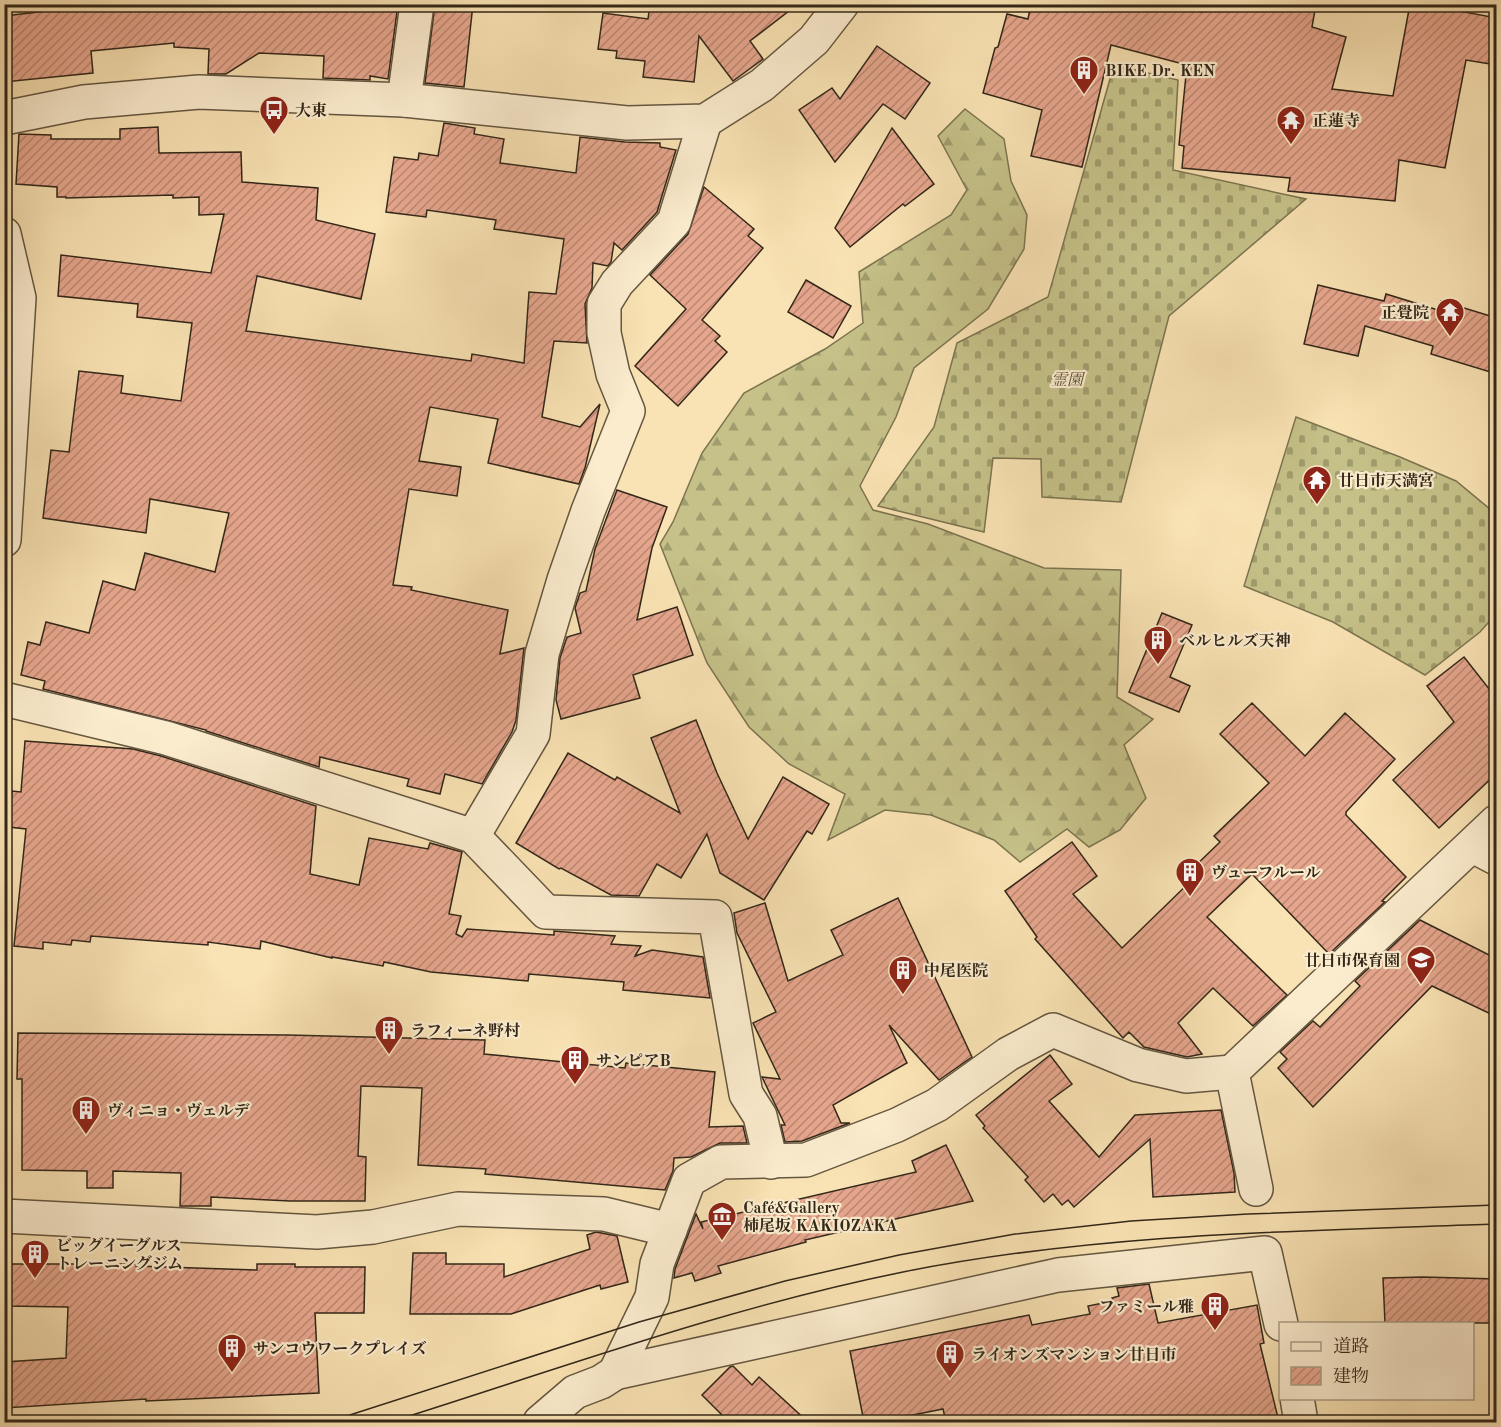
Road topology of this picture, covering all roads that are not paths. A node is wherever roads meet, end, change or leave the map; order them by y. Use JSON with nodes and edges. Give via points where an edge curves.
{"nodes":[{"id":1,"x":417,"y":4,"type":"edge"},
{"id":2,"x":842,"y":4,"type":"edge"},
{"id":3,"x":404,"y":100,"type":"junction"},
{"id":4,"x":4,"y":118,"type":"edge"},
{"id":5,"x":705,"y":121,"type":"junction"},
{"id":6,"x":4,"y":234,"type":"edge"},
{"id":7,"x":4,"y":540,"type":"edge"},
{"id":8,"x":4,"y":699,"type":"edge"},
{"id":9,"x":1497,"y":822,"type":"edge"},
{"id":10,"x":473,"y":836,"type":"junction"},
{"id":11,"x":1485,"y":852,"type":"edge"},
{"id":12,"x":1232,"y":1072,"type":"junction"},
{"id":13,"x":771,"y":1162,"type":"junction"},
{"id":14,"x":1256,"y":1189,"type":"dead end"},
{"id":15,"x":4,"y":1216,"type":"edge"},
{"id":16,"x":670,"y":1230,"type":"junction"},
{"id":17,"x":1281,"y":1322,"type":"edge"},
{"id":18,"x":615,"y":1373,"type":"junction"},
{"id":19,"x":1297,"y":1400,"type":"edge"},
{"id":20,"x":540,"y":1422,"type":"edge"},
{"id":21,"x":1301,"y":1422,"type":"edge"}],
"edges":[{"from":1,"to":3,"type":"street"},
{"from":2,"to":5,"type":"street","via":[[814,39],[762,85]]},
{"from":3,"to":4,"type":"street","via":[[199,92],[84,102]]},
{"from":3,"to":5,"type":"street","via":[[627,123]]},
{"from":5,"to":10,"type":"street","via":[[674,222],[617,283],[604,304],[604,333],[613,374],[628,411],[588,511],[542,654],[533,734]]},
{"from":6,"to":7,"type":"street","via":[[19,298]]},
{"from":8,"to":10,"type":"street","via":[[166,738]]},
{"from":9,"to":11,"type":"street"},
{"from":10,"to":13,"type":"street","via":[[546,912],[715,917],[746,1094],[760,1116]]},
{"from":11,"to":12,"type":"street"},
{"from":12,"to":13,"type":"street","via":[[1186,1076],[1138,1065],[1053,1030],[1008,1054],[938,1105],[897,1125],[806,1160]]},
{"from":12,"to":14,"type":"street"},
{"from":13,"to":16,"type":"street","via":[[721,1162],[689,1180]]},
{"from":15,"to":16,"type":"street","via":[[317,1232],[373,1227],[458,1209],[604,1214]]},
{"from":16,"to":18,"type":"street","via":[[657,1264],[651,1297]]},
{"from":17,"to":18,"type":"street","via":[[1265,1253],[1058,1275]]},
{"from":18,"to":20,"type":"street","via":[[575,1392]]},
{"from":19,"to":21,"type":"street"}]}
